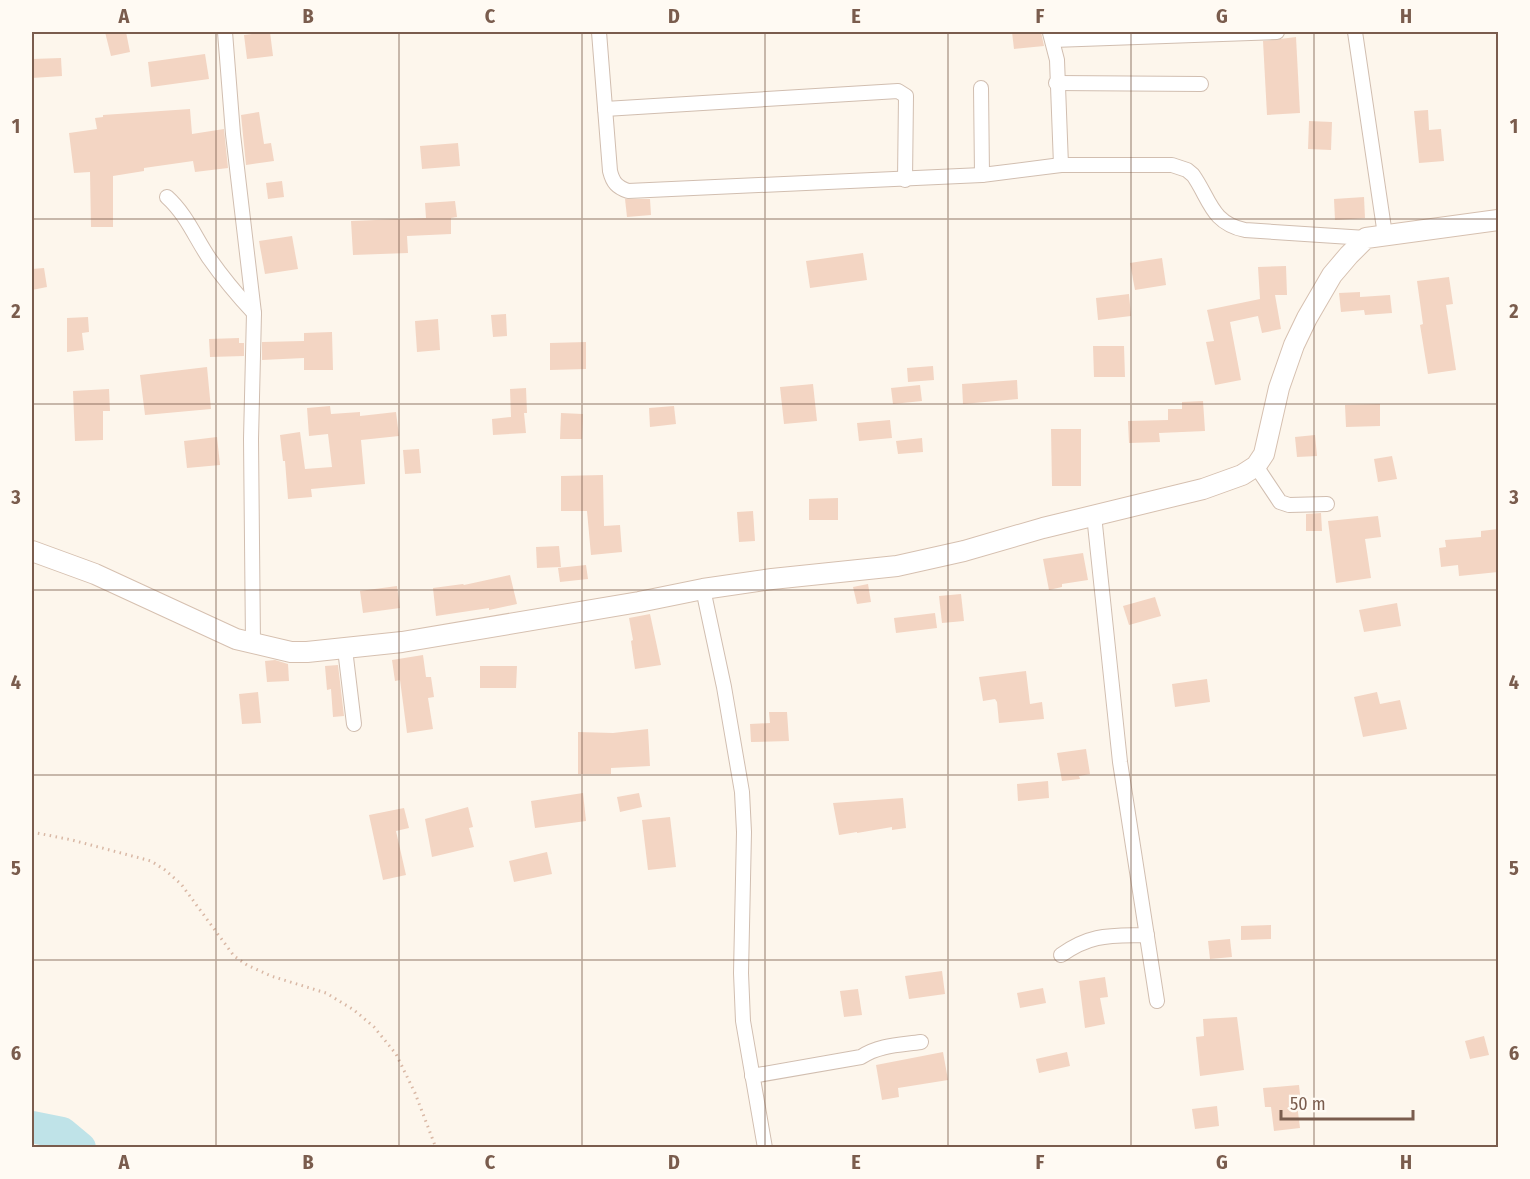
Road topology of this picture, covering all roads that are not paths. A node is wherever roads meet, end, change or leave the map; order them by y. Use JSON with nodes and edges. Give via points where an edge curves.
{"nodes":[{"id":1,"x":225,"y":32,"type":"edge"},
{"id":2,"x":599,"y":32,"type":"edge"},
{"id":3,"x":1277,"y":32,"type":"edge"},
{"id":4,"x":1355,"y":32,"type":"edge"},
{"id":5,"x":1051,"y":36,"type":"edge"},
{"id":6,"x":1056,"y":83,"type":"junction"},
{"id":7,"x":1200,"y":84,"type":"dead end"},
{"id":8,"x":981,"y":88,"type":"dead end"},
{"id":9,"x":605,"y":109,"type":"junction"},
{"id":10,"x":1061,"y":165,"type":"junction"},
{"id":11,"x":982,"y":175,"type":"junction"},
{"id":12,"x":905,"y":180,"type":"junction"},
{"id":13,"x":167,"y":197,"type":"dead end"},
{"id":14,"x":1498,"y":220,"type":"edge"},
{"id":15,"x":1375,"y":236,"type":"junction"},
{"id":16,"x":254,"y":313,"type":"junction"},
{"id":17,"x":1256,"y":466,"type":"junction"},
{"id":18,"x":1327,"y":504,"type":"dead end"},
{"id":19,"x":1094,"y":515,"type":"junction"},
{"id":20,"x":32,"y":551,"type":"edge"},
{"id":21,"x":703,"y":589,"type":"junction"},
{"id":22,"x":253,"y":644,"type":"junction"},
{"id":23,"x":345,"y":649,"type":"junction"},
{"id":24,"x":354,"y":724,"type":"dead end"},
{"id":25,"x":1147,"y":935,"type":"junction"},
{"id":26,"x":1061,"y":955,"type":"dead end"},
{"id":27,"x":1157,"y":1000,"type":"dead end"},
{"id":28,"x":921,"y":1042,"type":"dead end"},
{"id":29,"x":752,"y":1076,"type":"junction"},
{"id":30,"x":765,"y":1148,"type":"edge"}],
"edges":[{"from":1,"to":16,"type":"street"},
{"from":2,"to":9,"type":"street"},
{"from":3,"to":5,"type":"street"},
{"from":4,"to":15,"type":"street"},
{"from":5,"to":6,"type":"street","via":[[1057,60]]},
{"from":6,"to":7,"type":"street"},
{"from":6,"to":10,"type":"street"},
{"from":8,"to":11,"type":"street"},
{"from":9,"to":12,"type":"street","via":[[610,171],[618,187],[628,191]]},
{"from":9,"to":12,"type":"street","via":[[898,91],[906,96]]},
{"from":10,"to":11,"type":"street"},
{"from":10,"to":15,"type":"street","via":[[1172,165],[1193,175],[1216,216],[1233,228]]},
{"from":11,"to":12,"type":"street"},
{"from":13,"to":16,"type":"street","via":[[183,214],[228,284]]},
{"from":14,"to":15,"type":"street"},
{"from":15,"to":17,"type":"street","via":[[1332,275],[1307,318],[1279,388],[1267,447]]},
{"from":16,"to":22,"type":"street"},
{"from":17,"to":18,"type":"street","via":[[1280,502]]},
{"from":17,"to":19,"type":"street","via":[[1235,479],[1203,489]]},
{"from":19,"to":21,"type":"street","via":[[897,566]]},
{"from":19,"to":25,"type":"street","via":[[1120,762]]},
{"from":20,"to":22,"type":"street","via":[[95,574]]},
{"from":21,"to":23,"type":"street"},
{"from":21,"to":29,"type":"street","via":[[742,792],[741,973],[743,1021]]},
{"from":22,"to":23,"type":"street","via":[[291,652]]},
{"from":23,"to":24,"type":"street"},
{"from":25,"to":26,"type":"street","via":[[1091,938]]},
{"from":25,"to":27,"type":"street"},
{"from":28,"to":29,"type":"street"},
{"from":29,"to":30,"type":"street"}]}
